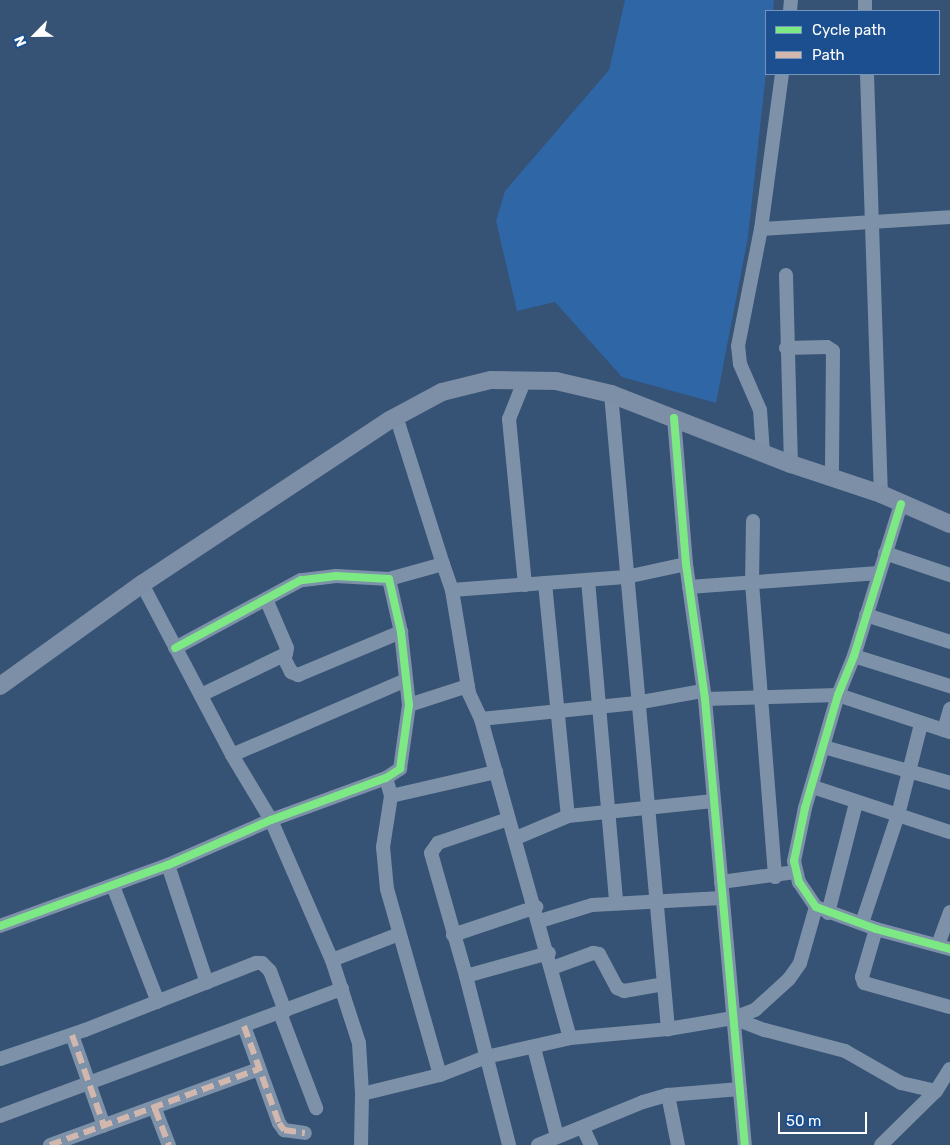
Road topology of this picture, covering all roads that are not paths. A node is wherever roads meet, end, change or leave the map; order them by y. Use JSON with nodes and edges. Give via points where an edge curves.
{"nodes":[{"id":1,"x":782,"y":75,"type":"edge"},
{"id":2,"x":867,"y":75,"type":"edge"},
{"id":3,"x":950,"y":216,"type":"edge"},
{"id":4,"x":871,"y":220,"type":"junction"},
{"id":5,"x":761,"y":229,"type":"junction"},
{"id":6,"x":786,"y":275,"type":"dead end"},
{"id":7,"x":786,"y":348,"type":"junction"},
{"id":8,"x":526,"y":379,"type":"junction"},
{"id":9,"x":611,"y":394,"type":"junction"},
{"id":10,"x":396,"y":416,"type":"junction"},
{"id":11,"x":674,"y":418,"type":"junction"},
{"id":12,"x":763,"y":453,"type":"junction"},
{"id":13,"x":791,"y":464,"type":"junction"},
{"id":14,"x":832,"y":478,"type":"junction"},
{"id":15,"x":881,"y":494,"type":"junction"},
{"id":16,"x":901,"y":504,"type":"junction"},
{"id":17,"x":753,"y":521,"type":"dead end"},
{"id":18,"x":950,"y":524,"type":"edge"},
{"id":19,"x":885,"y":553,"type":"junction"},
{"id":20,"x":444,"y":564,"type":"junction"},
{"id":21,"x":686,"y":564,"type":"junction"},
{"id":22,"x":878,"y":573,"type":"junction"},
{"id":23,"x":950,"y":575,"type":"edge"},
{"id":24,"x":626,"y":577,"type":"junction"},
{"id":25,"x":389,"y":579,"type":"junction"},
{"id":26,"x":588,"y":580,"type":"junction"},
{"id":27,"x":545,"y":583,"type":"junction"},
{"id":28,"x":752,"y":583,"type":"junction"},
{"id":29,"x":142,"y":584,"type":"junction"},
{"id":30,"x":525,"y":585,"type":"junction"},
{"id":31,"x":689,"y":586,"type":"junction"},
{"id":32,"x":452,"y":590,"type":"junction"},
{"id":33,"x":266,"y":600,"type":"junction"},
{"id":34,"x":866,"y":615,"type":"junction"},
{"id":35,"x":401,"y":632,"type":"junction"},
{"id":36,"x":950,"y":642,"type":"edge"},
{"id":37,"x":175,"y":648,"type":"junction"},
{"id":38,"x":283,"y":656,"type":"junction"},
{"id":39,"x":854,"y":656,"type":"junction"},
{"id":40,"x":406,"y":680,"type":"junction"},
{"id":41,"x":0,"y":686,"type":"edge"},
{"id":42,"x":468,"y":686,"type":"junction"},
{"id":43,"x":950,"y":686,"type":"edge"},
{"id":44,"x":201,"y":695,"type":"junction"},
{"id":45,"x":704,"y":695,"type":"junction"},
{"id":46,"x":838,"y":695,"type":"junction"},
{"id":47,"x":762,"y":697,"type":"junction"},
{"id":48,"x":636,"y":702,"type":"junction"},
{"id":49,"x":409,"y":705,"type":"junction"},
{"id":50,"x":599,"y":707,"type":"junction"},
{"id":51,"x":950,"y":709,"type":"edge"},
{"id":52,"x":556,"y":710,"type":"junction"},
{"id":53,"x":481,"y":719,"type":"junction"},
{"id":54,"x":921,"y":724,"type":"junction"},
{"id":55,"x":947,"y":731,"type":"edge"},
{"id":56,"x":824,"y":747,"type":"junction"},
{"id":57,"x":232,"y":755,"type":"junction"},
{"id":58,"x":911,"y":771,"type":"junction"},
{"id":59,"x":496,"y":772,"type":"junction"},
{"id":60,"x":386,"y":778,"type":"junction"},
{"id":61,"x":950,"y":783,"type":"edge"},
{"id":62,"x":812,"y":787,"type":"junction"},
{"id":63,"x":391,"y":796,"type":"junction"},
{"id":64,"x":713,"y":801,"type":"junction"},
{"id":65,"x":856,"y":803,"type":"junction"},
{"id":66,"x":647,"y":807,"type":"junction"},
{"id":67,"x":607,"y":811,"type":"junction"},
{"id":68,"x":898,"y":815,"type":"junction"},
{"id":69,"x":568,"y":816,"type":"junction"},
{"id":70,"x":508,"y":819,"type":"junction"},
{"id":71,"x":271,"y":820,"type":"junction"},
{"id":72,"x":950,"y":832,"type":"edge"},
{"id":73,"x":516,"y":838,"type":"junction"},
{"id":74,"x":168,"y":865,"type":"junction"},
{"id":75,"x":796,"y":872,"type":"junction"},
{"id":76,"x":775,"y":877,"type":"junction"},
{"id":77,"x":721,"y":882,"type":"junction"},
{"id":78,"x":113,"y":886,"type":"junction"},
{"id":79,"x":722,"y":898,"type":"junction"},
{"id":80,"x":657,"y":900,"type":"junction"},
{"id":81,"x":616,"y":903,"type":"junction"},
{"id":82,"x":536,"y":907,"type":"junction"},
{"id":83,"x":822,"y":910,"type":"junction"},
{"id":84,"x":950,"y":912,"type":"edge"},
{"id":85,"x":540,"y":921,"type":"junction"},
{"id":86,"x":862,"y":923,"type":"junction"},
{"id":87,"x":0,"y":926,"type":"edge"},
{"id":88,"x":876,"y":928,"type":"junction"},
{"id":89,"x":399,"y":934,"type":"junction"},
{"id":90,"x":453,"y":936,"type":"junction"},
{"id":91,"x":944,"y":947,"type":"edge"},
{"id":92,"x":549,"y":954,"type":"junction"},
{"id":93,"x":332,"y":960,"type":"junction"},
{"id":94,"x":552,"y":968,"type":"junction"},
{"id":95,"x":466,"y":976,"type":"junction"},
{"id":96,"x":207,"y":983,"type":"junction"},
{"id":97,"x":664,"y":984,"type":"junction"},
{"id":98,"x":342,"y":990,"type":"junction"},
{"id":99,"x":158,"y":1002,"type":"junction"},
{"id":100,"x":950,"y":1007,"type":"edge"},
{"id":101,"x":283,"y":1012,"type":"junction"},
{"id":102,"x":733,"y":1018,"type":"junction"},
{"id":103,"x":244,"y":1026,"type":"junction"},
{"id":104,"x":668,"y":1029,"type":"junction"},
{"id":105,"x":72,"y":1035,"type":"junction"},
{"id":106,"x":570,"y":1038,"type":"junction"},
{"id":107,"x":534,"y":1048,"type":"junction"},
{"id":108,"x":486,"y":1057,"type":"junction"},
{"id":109,"x":0,"y":1059,"type":"edge"},
{"id":110,"x":259,"y":1069,"type":"junction"},
{"id":111,"x":950,"y":1069,"type":"edge"},
{"id":112,"x":440,"y":1074,"type":"junction"},
{"id":113,"x":89,"y":1084,"type":"junction"},
{"id":114,"x":740,"y":1089,"type":"junction"},
{"id":115,"x":936,"y":1091,"type":"junction"},
{"id":116,"x":362,"y":1094,"type":"junction"},
{"id":117,"x":668,"y":1095,"type":"junction"},
{"id":118,"x":316,"y":1108,"type":"dead end"},
{"id":119,"x":155,"y":1109,"type":"junction"},
{"id":120,"x":0,"y":1116,"type":"edge"},
{"id":121,"x":104,"y":1126,"type":"junction"},
{"id":122,"x":583,"y":1128,"type":"junction"},
{"id":123,"x":304,"y":1133,"type":"dead end"},
{"id":124,"x":557,"y":1136,"type":"junction"},
{"id":125,"x":50,"y":1145,"type":"edge"},
{"id":126,"x":169,"y":1145,"type":"edge"},
{"id":127,"x":361,"y":1145,"type":"edge"},
{"id":128,"x":509,"y":1145,"type":"edge"},
{"id":129,"x":538,"y":1145,"type":"edge"},
{"id":130,"x":591,"y":1145,"type":"edge"},
{"id":131,"x":678,"y":1145,"type":"edge"},
{"id":132,"x":745,"y":1145,"type":"edge"},
{"id":133,"x":880,"y":1145,"type":"edge"}],
"edges":[{"from":1,"to":5,"type":"street"},
{"from":2,"to":4,"type":"street"},
{"from":3,"to":4,"type":"street"},
{"from":4,"to":5,"type":"street"},
{"from":4,"to":15,"type":"street"},
{"from":5,"to":12,"type":"street","via":[[738,355],[760,410]]},
{"from":6,"to":7,"type":"street"},
{"from":7,"to":13,"type":"street"},
{"from":7,"to":14,"type":"street","via":[[827,347],[833,351]]},
{"from":8,"to":9,"type":"main road","via":[[556,381]]},
{"from":8,"to":10,"type":"main road","via":[[491,380],[442,392]]},
{"from":8,"to":30,"type":"street","via":[[509,419]]},
{"from":9,"to":11,"type":"main road"},
{"from":9,"to":24,"type":"street"},
{"from":10,"to":20,"type":"street"},
{"from":10,"to":29,"type":"main road"},
{"from":11,"to":12,"type":"main road"},
{"from":11,"to":21,"type":"street"},
{"from":12,"to":13,"type":"main road"},
{"from":13,"to":14,"type":"main road"},
{"from":14,"to":15,"type":"main road"},
{"from":15,"to":16,"type":"main road"},
{"from":16,"to":18,"type":"main road"},
{"from":16,"to":19,"type":"street"},
{"from":17,"to":28,"type":"street"},
{"from":19,"to":22,"type":"street"},
{"from":19,"to":23,"type":"street"},
{"from":20,"to":25,"type":"street"},
{"from":20,"to":32,"type":"street"},
{"from":21,"to":24,"type":"street"},
{"from":21,"to":31,"type":"street"},
{"from":22,"to":28,"type":"street"},
{"from":22,"to":34,"type":"street"},
{"from":24,"to":26,"type":"street"},
{"from":24,"to":48,"type":"street"},
{"from":25,"to":33,"type":"street","via":[[318,577],[301,580]]},
{"from":25,"to":35,"type":"street"},
{"from":26,"to":27,"type":"street"},
{"from":26,"to":50,"type":"street"},
{"from":27,"to":30,"type":"street"},
{"from":27,"to":52,"type":"street"},
{"from":28,"to":31,"type":"street"},
{"from":28,"to":47,"type":"street"},
{"from":29,"to":37,"type":"street"},
{"from":29,"to":41,"type":"main road"},
{"from":30,"to":32,"type":"street"},
{"from":31,"to":45,"type":"street"},
{"from":32,"to":42,"type":"street"},
{"from":33,"to":37,"type":"street"},
{"from":33,"to":38,"type":"street","via":[[287,648]]},
{"from":34,"to":36,"type":"street"},
{"from":34,"to":39,"type":"street"},
{"from":35,"to":38,"type":"street","via":[[298,675],[291,672]]},
{"from":35,"to":40,"type":"street"},
{"from":37,"to":44,"type":"street"},
{"from":38,"to":44,"type":"street"},
{"from":39,"to":43,"type":"street"},
{"from":39,"to":46,"type":"street"},
{"from":40,"to":49,"type":"street"},
{"from":40,"to":57,"type":"street"},
{"from":42,"to":49,"type":"street"},
{"from":42,"to":53,"type":"street"},
{"from":44,"to":57,"type":"street"},
{"from":45,"to":47,"type":"street"},
{"from":45,"to":48,"type":"street"},
{"from":45,"to":64,"type":"street"},
{"from":46,"to":47,"type":"street"},
{"from":46,"to":54,"type":"street"},
{"from":46,"to":56,"type":"street"},
{"from":47,"to":76,"type":"street"},
{"from":48,"to":50,"type":"street"},
{"from":48,"to":66,"type":"street"},
{"from":49,"to":60,"type":"street","via":[[403,761],[400,769]]},
{"from":50,"to":52,"type":"street"},
{"from":50,"to":67,"type":"street"},
{"from":51,"to":55,"type":"street"},
{"from":52,"to":53,"type":"street"},
{"from":52,"to":69,"type":"street"},
{"from":53,"to":59,"type":"street"},
{"from":54,"to":55,"type":"street"},
{"from":54,"to":58,"type":"street"},
{"from":56,"to":58,"type":"street"},
{"from":56,"to":62,"type":"street"},
{"from":57,"to":71,"type":"street"},
{"from":58,"to":61,"type":"street"},
{"from":58,"to":68,"type":"street"},
{"from":59,"to":63,"type":"street"},
{"from":59,"to":70,"type":"street"},
{"from":60,"to":63,"type":"street"},
{"from":60,"to":71,"type":"street"},
{"from":62,"to":65,"type":"street"},
{"from":62,"to":75,"type":"street","via":[[794,848]]},
{"from":63,"to":89,"type":"street","via":[[384,865]]},
{"from":64,"to":66,"type":"street"},
{"from":64,"to":77,"type":"street"},
{"from":65,"to":68,"type":"street"},
{"from":65,"to":83,"type":"street"},
{"from":66,"to":67,"type":"street"},
{"from":66,"to":80,"type":"street"},
{"from":67,"to":69,"type":"street"},
{"from":67,"to":81,"type":"street"},
{"from":68,"to":72,"type":"street"},
{"from":68,"to":86,"type":"street"},
{"from":69,"to":73,"type":"street"},
{"from":70,"to":73,"type":"street"},
{"from":70,"to":90,"type":"street","via":[[438,843],[433,848],[431,859]]},
{"from":71,"to":74,"type":"street"},
{"from":71,"to":93,"type":"street"},
{"from":73,"to":82,"type":"street"},
{"from":74,"to":78,"type":"street"},
{"from":74,"to":96,"type":"street"},
{"from":75,"to":76,"type":"street"},
{"from":75,"to":83,"type":"street","via":[[804,891]]},
{"from":76,"to":77,"type":"street"},
{"from":77,"to":79,"type":"street"},
{"from":78,"to":87,"type":"street"},
{"from":78,"to":99,"type":"street"},
{"from":79,"to":80,"type":"street"},
{"from":79,"to":102,"type":"street"},
{"from":80,"to":81,"type":"street"},
{"from":80,"to":97,"type":"street"},
{"from":81,"to":85,"type":"street","via":[[574,909]]},
{"from":82,"to":85,"type":"street"},
{"from":82,"to":90,"type":"street"},
{"from":83,"to":86,"type":"street"},
{"from":83,"to":102,"type":"street","via":[[800,963],[789,979],[754,1010]]},
{"from":84,"to":91,"type":"street"},
{"from":85,"to":92,"type":"street"},
{"from":86,"to":88,"type":"street"},
{"from":88,"to":91,"type":"street"},
{"from":88,"to":100,"type":"street","via":[[862,977],[864,983]]},
{"from":89,"to":93,"type":"street"},
{"from":89,"to":112,"type":"street"},
{"from":90,"to":95,"type":"street"},
{"from":92,"to":94,"type":"street"},
{"from":92,"to":95,"type":"street"},
{"from":93,"to":98,"type":"street"},
{"from":94,"to":97,"type":"street","via":[[593,953],[599,954],[617,988],[624,991]]},
{"from":94,"to":106,"type":"street"},
{"from":95,"to":108,"type":"street"},
{"from":96,"to":99,"type":"street"},
{"from":96,"to":101,"type":"street","via":[[262,963],[270,971]]},
{"from":97,"to":104,"type":"street"},
{"from":98,"to":101,"type":"street"},
{"from":98,"to":116,"type":"street","via":[[359,1043]]},
{"from":99,"to":105,"type":"street"},
{"from":101,"to":103,"type":"street"},
{"from":101,"to":118,"type":"street"},
{"from":102,"to":104,"type":"street"},
{"from":102,"to":114,"type":"street"},
{"from":102,"to":115,"type":"street","via":[[845,1051],[902,1083]]},
{"from":103,"to":110,"type":"street"},
{"from":103,"to":113,"type":"street"},
{"from":104,"to":106,"type":"street"},
{"from":105,"to":109,"type":"street"},
{"from":105,"to":113,"type":"street"},
{"from":106,"to":107,"type":"street"},
{"from":107,"to":108,"type":"street"},
{"from":107,"to":124,"type":"street"},
{"from":108,"to":112,"type":"street"},
{"from":108,"to":128,"type":"street"},
{"from":110,"to":119,"type":"street"},
{"from":110,"to":123,"type":"street","via":[[281,1127]]},
{"from":111,"to":115,"type":"street"},
{"from":112,"to":116,"type":"street"},
{"from":113,"to":120,"type":"street"},
{"from":113,"to":121,"type":"street"},
{"from":114,"to":117,"type":"street"},
{"from":114,"to":132,"type":"street"},
{"from":115,"to":133,"type":"street"},
{"from":116,"to":127,"type":"street"},
{"from":117,"to":122,"type":"street","via":[[616,1112]]},
{"from":117,"to":131,"type":"street"},
{"from":119,"to":121,"type":"street"},
{"from":119,"to":126,"type":"street"},
{"from":121,"to":125,"type":"street"},
{"from":122,"to":124,"type":"street"},
{"from":122,"to":130,"type":"street"},
{"from":124,"to":129,"type":"street"}]}
